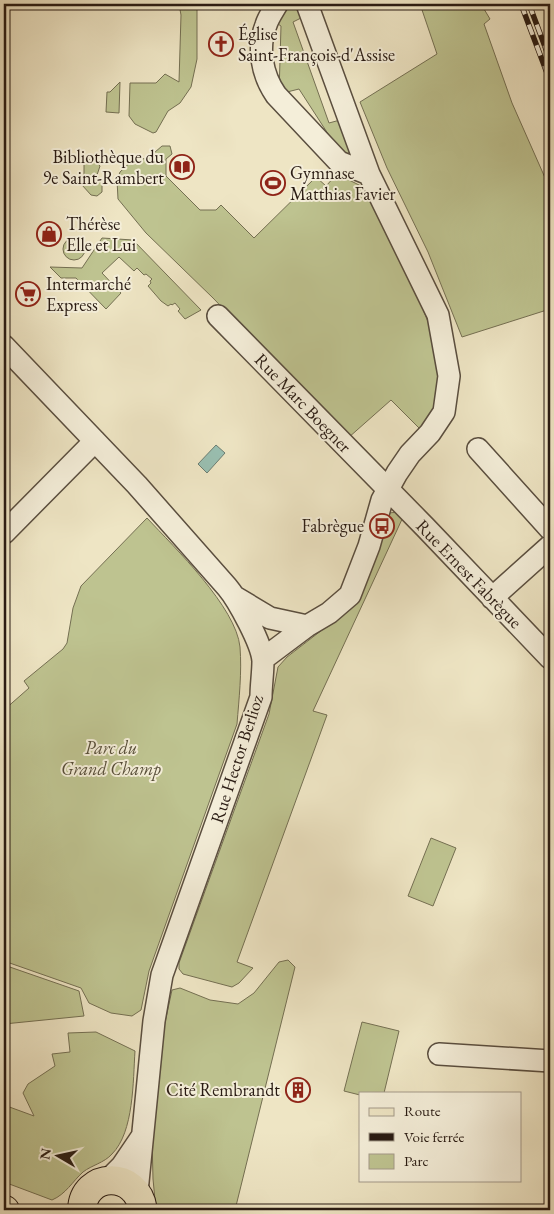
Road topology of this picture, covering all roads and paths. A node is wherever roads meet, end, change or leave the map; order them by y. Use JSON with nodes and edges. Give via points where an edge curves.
{"nodes":[{"id":1,"x":277,"y":4,"type":"edge"},
{"id":2,"x":307,"y":4,"type":"edge"},
{"id":3,"x":369,"y":174,"type":"junction"},
{"id":4,"x":218,"y":316,"type":"dead end"},
{"id":5,"x":4,"y":346,"type":"edge"},
{"id":6,"x":95,"y":441,"type":"junction"},
{"id":7,"x":478,"y":449,"type":"dead end"},
{"id":8,"x":388,"y":491,"type":"junction"},
{"id":9,"x":550,"y":529,"type":"edge"},
{"id":10,"x":4,"y":533,"type":"edge"},
{"id":11,"x":550,"y":546,"type":"edge"},
{"id":12,"x":235,"y":597,"type":"junction"},
{"id":13,"x":492,"y":598,"type":"junction"},
{"id":14,"x":307,"y":626,"type":"junction"},
{"id":15,"x":255,"y":640,"type":"junction"},
{"id":16,"x":550,"y":658,"type":"edge"},
{"id":17,"x":263,"y":659,"type":"junction"},
{"id":18,"x":438,"y":1054,"type":"dead end"},
{"id":19,"x":550,"y":1061,"type":"edge"},
{"id":20,"x":142,"y":1137,"type":"junction"},
{"id":21,"x":92,"y":1195,"type":"edge"},
{"id":22,"x":140,"y":1201,"type":"edge"},
{"id":23,"x":64,"y":1210,"type":"edge"}],
"edges":[{"from":1,"to":3,"type":"street","via":[[262,39],[262,65],[268,83],[339,162]]},
{"from":2,"to":3,"type":"street"},
{"from":3,"to":8,"type":"street","via":[[438,315],[449,376],[444,412],[410,454]]},
{"from":4,"to":8,"type":"street","name":"Rue Marc Boegner"},
{"from":5,"to":6,"type":"street","name":"Rue Hector Berlioz"},
{"from":6,"to":10,"type":"street"},
{"from":6,"to":12,"type":"street","name":"Rue Hector Berlioz"},
{"from":7,"to":9,"type":"street"},
{"from":8,"to":13,"type":"street","name":"Rue Ernest Fabrègue"},
{"from":8,"to":14,"type":"street","via":[[382,500],[350,595]]},
{"from":11,"to":13,"type":"street"},
{"from":12,"to":14,"type":"street","via":[[270,618]]},
{"from":12,"to":15,"type":"street","name":"Rue Hector Berlioz"},
{"from":13,"to":16,"type":"street","name":"Rue Ernest Fabrègue"},
{"from":14,"to":15,"type":"street"},
{"from":14,"to":17,"type":"street"},
{"from":15,"to":17,"type":"street","name":"Rue Hector Berlioz"},
{"from":17,"to":20,"type":"street","name":"Rue Hector Berlioz","via":[[261,697],[162,976],[155,1010]]},
{"from":18,"to":19,"type":"street"},
{"from":20,"to":21,"type":"street","name":"Rue Hector Berlioz","via":[[122,1166]]},
{"from":20,"to":22,"type":"street","name":"Rue Hector Berlioz"},
{"from":21,"to":22,"type":"main road","via":[[124,1182]]},
{"from":21,"to":23,"type":"main road"}]}
